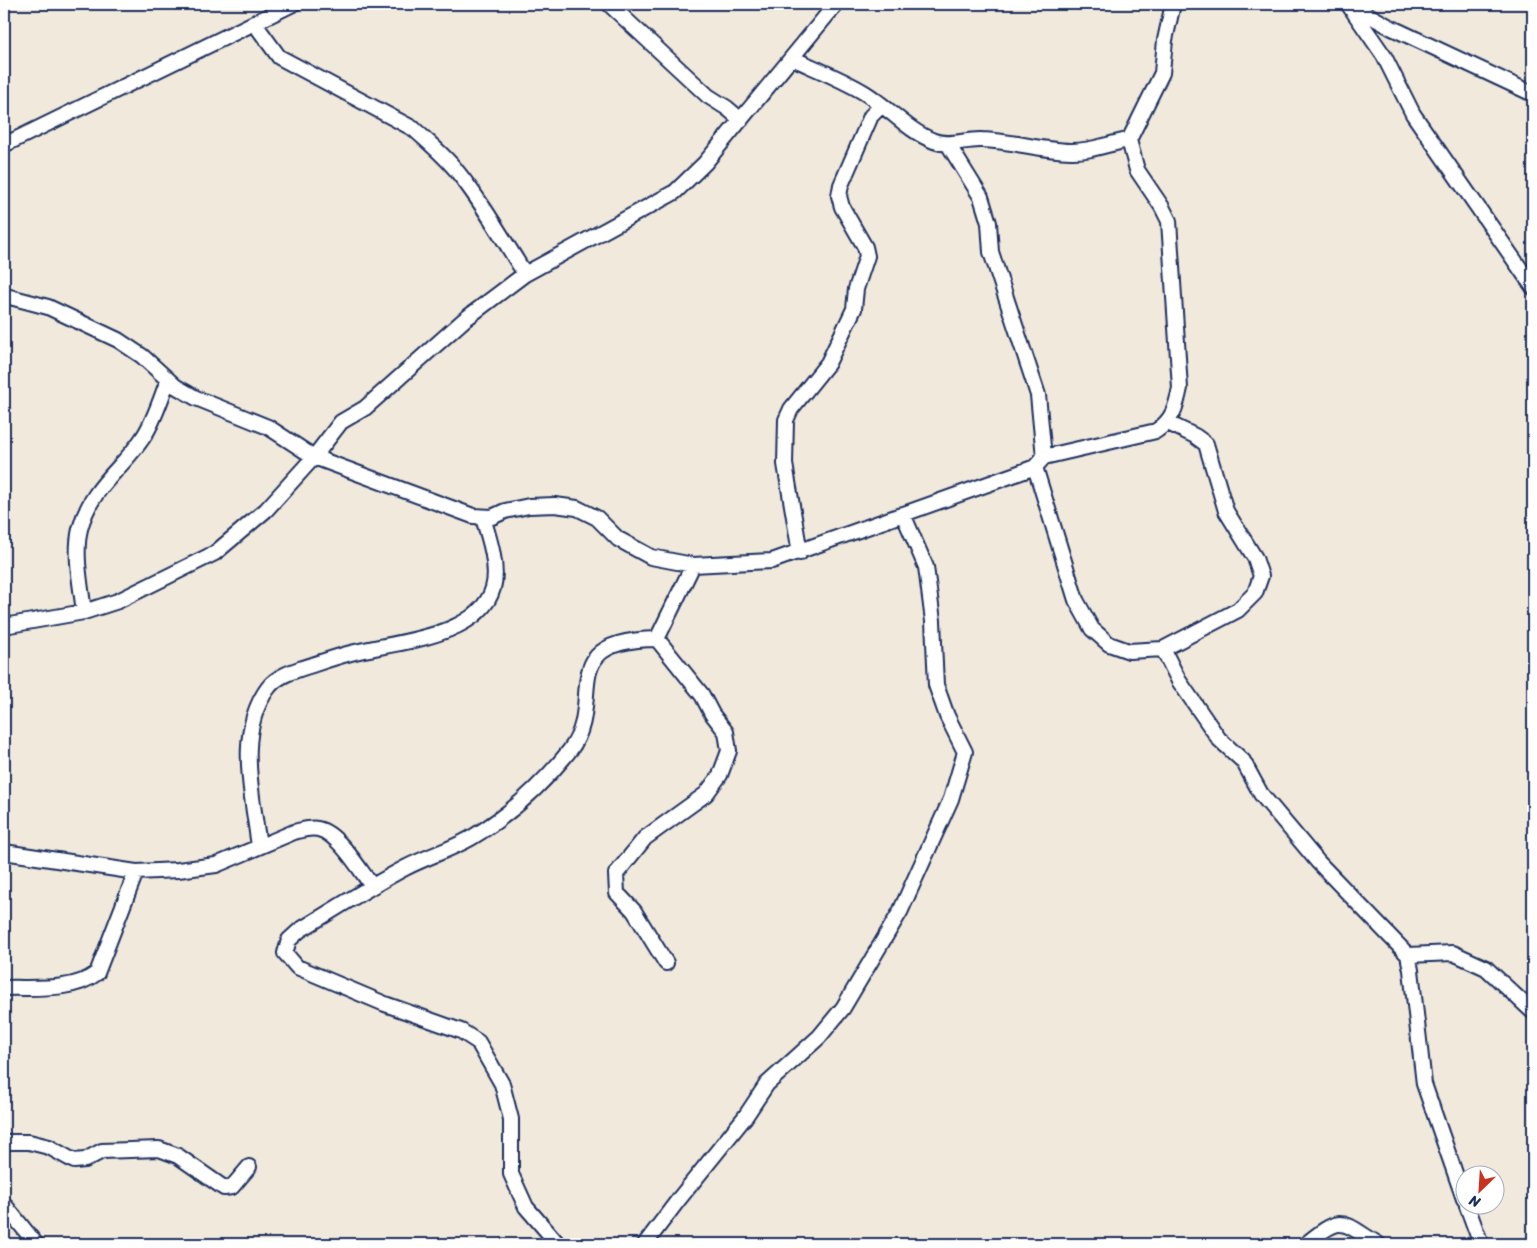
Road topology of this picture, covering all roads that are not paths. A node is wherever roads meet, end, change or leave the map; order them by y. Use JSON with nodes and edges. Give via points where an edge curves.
{"nodes":[{"id":1,"x":293,"y":4,"type":"edge"},
{"id":2,"x":609,"y":4,"type":"edge"},
{"id":3,"x":836,"y":4,"type":"edge"},
{"id":4,"x":1173,"y":4,"type":"edge"},
{"id":5,"x":1350,"y":4,"type":"edge"},
{"id":6,"x":279,"y":7,"type":"edge"},
{"id":7,"x":255,"y":24,"type":"junction"},
{"id":8,"x":792,"y":58,"type":"junction"},
{"id":9,"x":1533,"y":94,"type":"edge"},
{"id":10,"x":881,"y":106,"type":"junction"},
{"id":11,"x":741,"y":120,"type":"junction"},
{"id":12,"x":1130,"y":140,"type":"junction"},
{"id":13,"x":4,"y":144,"type":"edge"},
{"id":14,"x":948,"y":144,"type":"junction"},
{"id":15,"x":525,"y":274,"type":"junction"},
{"id":16,"x":1533,"y":287,"type":"edge"},
{"id":17,"x":4,"y":298,"type":"edge"},
{"id":18,"x":168,"y":380,"type":"junction"},
{"id":19,"x":1168,"y":423,"type":"junction"},
{"id":20,"x":314,"y":458,"type":"junction"},
{"id":21,"x":1039,"y":462,"type":"junction"},
{"id":22,"x":903,"y":514,"type":"junction"},
{"id":23,"x":483,"y":518,"type":"junction"},
{"id":24,"x":800,"y":553,"type":"junction"},
{"id":25,"x":693,"y":565,"type":"junction"},
{"id":26,"x":84,"y":612,"type":"junction"},
{"id":27,"x":4,"y":626,"type":"edge"},
{"id":28,"x":657,"y":639,"type":"junction"},
{"id":29,"x":1163,"y":649,"type":"junction"},
{"id":30,"x":259,"y":846,"type":"junction"},
{"id":31,"x":4,"y":852,"type":"edge"},
{"id":32,"x":136,"y":872,"type":"junction"},
{"id":33,"x":372,"y":886,"type":"junction"},
{"id":34,"x":1408,"y":955,"type":"junction"},
{"id":35,"x":666,"y":963,"type":"dead end"},
{"id":36,"x":4,"y":988,"type":"edge"},
{"id":37,"x":1533,"y":1012,"type":"edge"},
{"id":38,"x":4,"y":1142,"type":"edge"},
{"id":39,"x":250,"y":1167,"type":"dead end"},
{"id":40,"x":1454,"y":1170,"type":"edge"},
{"id":41,"x":4,"y":1204,"type":"edge"},
{"id":42,"x":1470,"y":1216,"type":"edge"},
{"id":43,"x":36,"y":1244,"type":"edge"},
{"id":44,"x":558,"y":1244,"type":"edge"},
{"id":45,"x":645,"y":1244,"type":"edge"},
{"id":46,"x":1306,"y":1244,"type":"edge"},
{"id":47,"x":1378,"y":1244,"type":"edge"},
{"id":48,"x":1480,"y":1244,"type":"edge"}],
"edges":[{"from":1,"to":6,"type":"street"},
{"from":2,"to":11,"type":"street","via":[[708,96]]},
{"from":3,"to":8,"type":"street"},
{"from":4,"to":12,"type":"street","via":[[1162,73]]},
{"from":5,"to":9,"type":"street","via":[[1390,27]]},
{"from":5,"to":16,"type":"street","via":[[1384,56],[1413,114]]},
{"from":6,"to":7,"type":"street"},
{"from":7,"to":13,"type":"street"},
{"from":7,"to":15,"type":"street","via":[[279,57],[409,126],[424,138],[456,169]]},
{"from":8,"to":10,"type":"street","via":[[865,93]]},
{"from":8,"to":11,"type":"street"},
{"from":10,"to":14,"type":"street","via":[[924,137]]},
{"from":10,"to":24,"type":"street","via":[[871,116],[839,196],[842,208],[866,247],[867,256],[856,289],[854,309],[828,363],[786,420],[785,464]]},
{"from":11,"to":15,"type":"street","via":[[705,163],[675,192]]},
{"from":12,"to":14,"type":"street","via":[[1096,150],[1070,151],[991,140]]},
{"from":12,"to":19,"type":"street","via":[[1137,170],[1169,221],[1180,388],[1176,408]]},
{"from":14,"to":21,"type":"street","via":[[981,197],[989,223],[991,252],[1038,395]]},
{"from":15,"to":20,"type":"street","via":[[464,320],[365,408],[341,422]]},
{"from":17,"to":18,"type":"street","via":[[48,307],[118,340]]},
{"from":18,"to":20,"type":"street","via":[[196,398],[268,427]]},
{"from":18,"to":26,"type":"street","via":[[144,436],[96,491],[86,509],[78,555]]},
{"from":19,"to":21,"type":"street","via":[[1156,431]]},
{"from":19,"to":29,"type":"street","via":[[1206,444],[1226,511],[1255,558],[1260,576],[1255,593],[1238,610]]},
{"from":20,"to":23,"type":"street"},
{"from":20,"to":26,"type":"street","via":[[266,510],[215,553],[118,600]]},
{"from":21,"to":22,"type":"street"},
{"from":21,"to":29,"type":"street","via":[[1076,600],[1092,629],[1109,644],[1129,651]]},
{"from":22,"to":24,"type":"street"},
{"from":22,"to":45,"type":"street","via":[[926,567],[936,684],[965,752],[951,799],[900,912],[843,1008],[819,1037],[767,1084],[745,1117]]},
{"from":23,"to":25,"type":"street","via":[[528,506],[555,504],[577,508],[597,518],[618,539],[651,557]]},
{"from":23,"to":30,"type":"street","via":[[492,549],[494,586],[481,610],[460,625],[416,640],[351,653],[307,667],[281,677],[267,689],[250,731],[248,750]]},
{"from":24,"to":25,"type":"street","via":[[772,561]]},
{"from":25,"to":28,"type":"street"},
{"from":26,"to":27,"type":"street"},
{"from":28,"to":33,"type":"street","via":[[640,639],[608,648],[590,664],[582,724],[571,748],[510,810],[470,838]]},
{"from":28,"to":35,"type":"street","via":[[702,695],[726,732],[729,751],[720,775],[706,794],[646,838],[616,874],[617,893],[634,911]]},
{"from":29,"to":34,"type":"street","via":[[1219,739],[1242,761],[1261,794],[1318,862]]},
{"from":30,"to":32,"type":"street","via":[[216,865]]},
{"from":30,"to":33,"type":"street","via":[[294,832],[318,829],[334,838]]},
{"from":31,"to":32,"type":"street"},
{"from":32,"to":36,"type":"street","via":[[97,973],[88,980],[70,984]]},
{"from":33,"to":44,"type":"street","via":[[300,930],[289,940],[286,954],[297,967],[385,1004],[462,1031],[478,1042],[502,1084],[508,1110],[511,1174],[526,1207]]},
{"from":34,"to":37,"type":"street","via":[[1453,953],[1486,968]]},
{"from":34,"to":40,"type":"street","via":[[1424,1084]]},
{"from":38,"to":39,"type":"street","via":[[29,1142],[49,1147],[74,1160],[85,1160],[102,1152],[159,1149],[178,1156],[224,1188],[232,1187]]},
{"from":41,"to":43,"type":"street"},
{"from":42,"to":48,"type":"street"},
{"from":46,"to":47,"type":"street","via":[[1327,1227],[1340,1222],[1349,1224]]}]}
